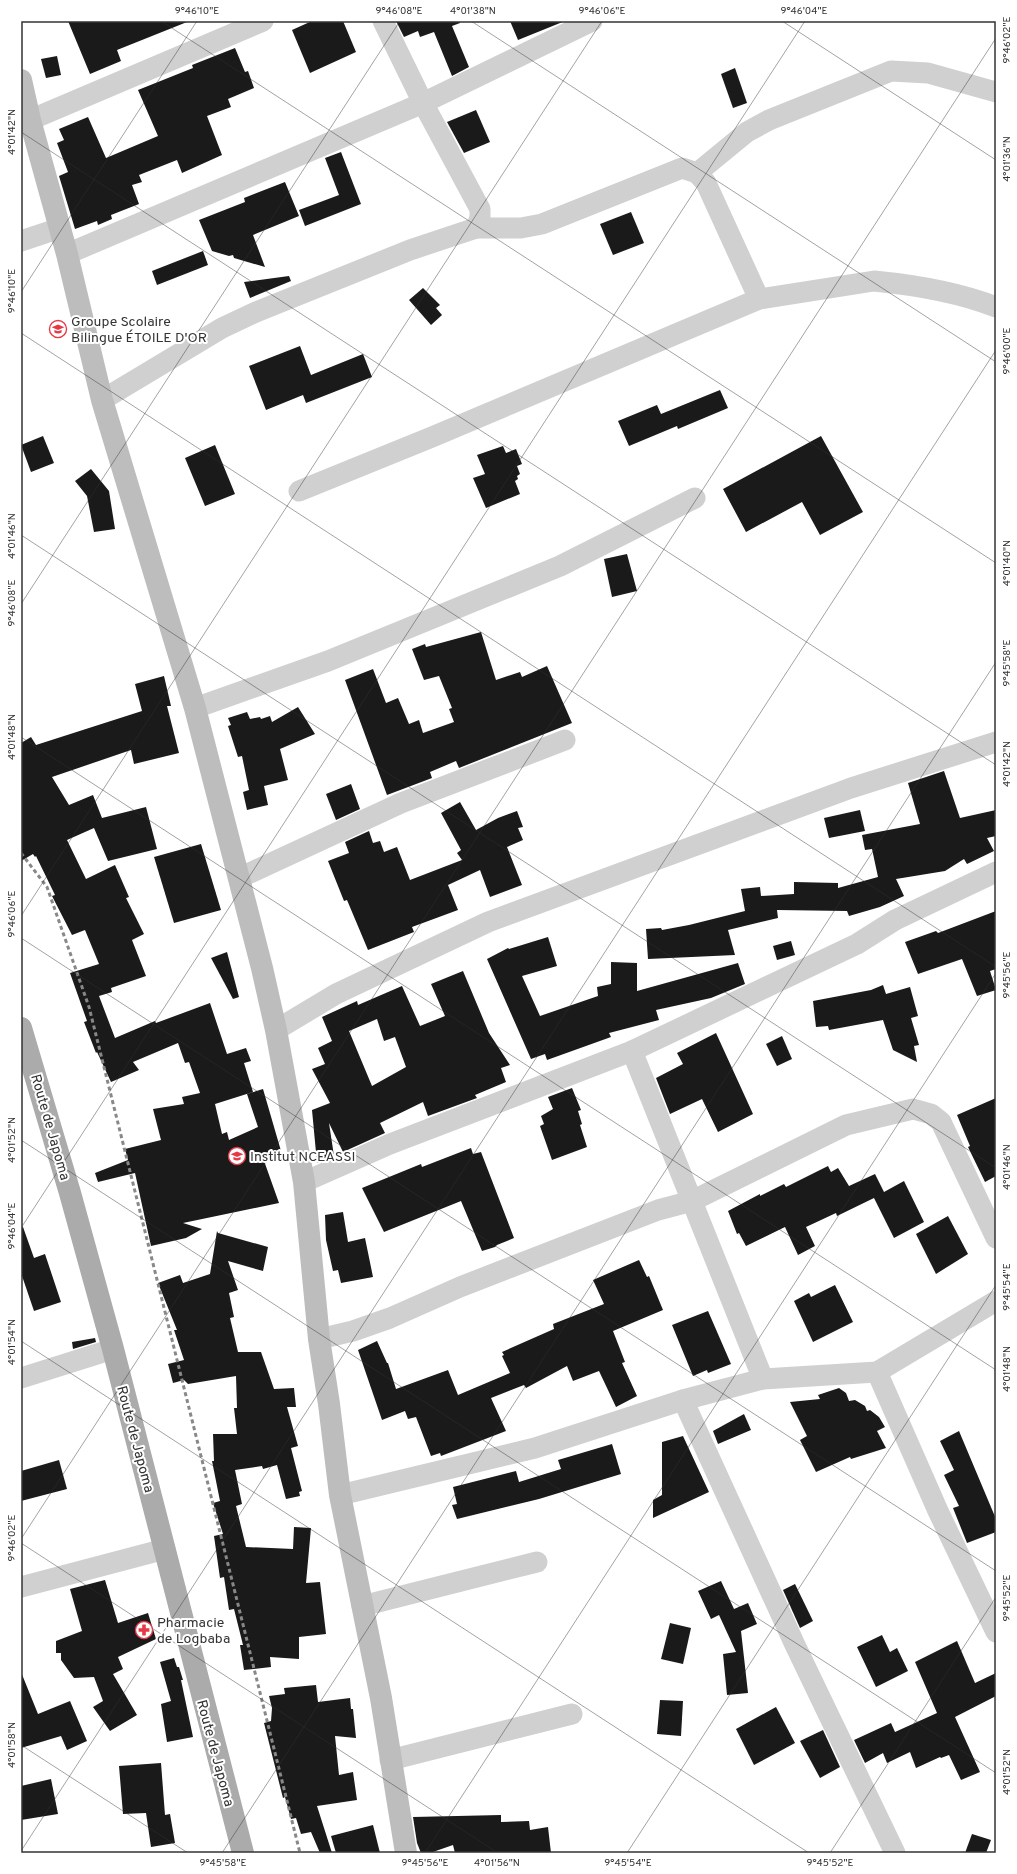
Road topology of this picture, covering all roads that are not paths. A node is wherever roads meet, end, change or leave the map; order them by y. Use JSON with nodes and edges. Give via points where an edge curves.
{"nodes":[{"id":1,"x":263,"y":21,"type":"edge"},
{"id":2,"x":383,"y":21,"type":"edge"},
{"id":3,"x":592,"y":21,"type":"edge"},
{"id":4,"x":21,"y":80,"type":"edge"},
{"id":5,"x":996,"y":92,"type":"edge"},
{"id":6,"x":423,"y":103,"type":"junction"},
{"id":7,"x":30,"y":120,"type":"junction"},
{"id":8,"x":697,"y":173,"type":"junction"},
{"id":9,"x":60,"y":228,"type":"junction"},
{"id":10,"x":476,"y":228,"type":"junction"},
{"id":11,"x":21,"y":241,"type":"edge"},
{"id":12,"x":67,"y":254,"type":"junction"},
{"id":13,"x":759,"y":299,"type":"junction"},
{"id":14,"x":996,"y":307,"type":"edge"},
{"id":15,"x":102,"y":400,"type":"junction"},
{"id":16,"x":299,"y":491,"type":"dead end"},
{"id":17,"x":695,"y":498,"type":"dead end"},
{"id":18,"x":195,"y":708,"type":"junction"},
{"id":19,"x":565,"y":740,"type":"dead end"},
{"id":20,"x":996,"y":742,"type":"edge"},
{"id":21,"x":996,"y":872,"type":"edge"},
{"id":22,"x":239,"y":878,"type":"junction"},
{"id":23,"x":21,"y":1028,"type":"edge"},
{"id":24,"x":276,"y":1030,"type":"junction"},
{"id":25,"x":632,"y":1051,"type":"junction"},
{"id":26,"x":304,"y":1182,"type":"junction"},
{"id":27,"x":692,"y":1201,"type":"junction"},
{"id":28,"x":996,"y":1238,"type":"edge"},
{"id":29,"x":996,"y":1301,"type":"edge"},
{"id":30,"x":318,"y":1340,"type":"junction"},
{"id":31,"x":113,"y":1349,"type":"junction"},
{"id":32,"x":877,"y":1372,"type":"junction"},
{"id":33,"x":21,"y":1378,"type":"edge"},
{"id":34,"x":763,"y":1379,"type":"junction"},
{"id":35,"x":683,"y":1400,"type":"junction"},
{"id":36,"x":340,"y":1494,"type":"junction"},
{"id":37,"x":165,"y":1549,"type":"junction"},
{"id":38,"x":538,"y":1562,"type":"dead end"},
{"id":39,"x":21,"y":1587,"type":"edge"},
{"id":40,"x":362,"y":1606,"type":"junction"},
{"id":41,"x":996,"y":1632,"type":"edge"},
{"id":42,"x":572,"y":1714,"type":"dead end"},
{"id":43,"x":390,"y":1760,"type":"junction"},
{"id":44,"x":895,"y":1852,"type":"edge"},
{"id":45,"x":243,"y":1853,"type":"edge"},
{"id":46,"x":406,"y":1853,"type":"edge"}],
"edges":[{"from":1,"to":7,"type":"street"},
{"from":2,"to":6,"type":"street"},
{"from":3,"to":6,"type":"street"},
{"from":4,"to":7,"type":"main road"},
{"from":5,"to":8,"type":"street","via":[[928,73],[891,71],[769,120],[747,132]]},
{"from":6,"to":10,"type":"street","via":[[480,209]]},
{"from":6,"to":12,"type":"street"},
{"from":7,"to":9,"type":"main road"},
{"from":8,"to":10,"type":"street","via":[[682,168],[542,224],[521,228]]},
{"from":8,"to":13,"type":"street","via":[[706,182]]},
{"from":9,"to":11,"type":"street"},
{"from":9,"to":12,"type":"main road"},
{"from":10,"to":15,"type":"street","via":[[410,250],[256,312],[222,328]]},
{"from":12,"to":15,"type":"main road"},
{"from":13,"to":14,"type":"street","via":[[874,281],[971,297]]},
{"from":13,"to":16,"type":"street"},
{"from":15,"to":18,"type":"main road"},
{"from":17,"to":18,"type":"street","via":[[560,566],[321,664]]},
{"from":18,"to":22,"type":"main road"},
{"from":19,"to":22,"type":"street","via":[[401,803]]},
{"from":20,"to":24,"type":"street","via":[[851,788],[488,922],[336,994]]},
{"from":21,"to":25,"type":"street","via":[[896,920],[857,944]]},
{"from":22,"to":24,"type":"main road"},
{"from":23,"to":31,"type":"main road","name":"Route de Japoma"},
{"from":24,"to":26,"type":"main road"},
{"from":25,"to":26,"type":"street","via":[[390,1144]]},
{"from":25,"to":27,"type":"street"},
{"from":26,"to":30,"type":"main road"},
{"from":27,"to":28,"type":"street","via":[[846,1125],[913,1109],[931,1114],[941,1122]]},
{"from":27,"to":30,"type":"street","via":[[658,1210],[460,1287],[390,1318]]},
{"from":27,"to":34,"type":"street"},
{"from":29,"to":32,"type":"street"},
{"from":30,"to":36,"type":"main road"},
{"from":31,"to":33,"type":"street"},
{"from":31,"to":37,"type":"main road","name":"Route de Japoma"},
{"from":32,"to":34,"type":"street"},
{"from":32,"to":41,"type":"street","via":[[938,1511]]},
{"from":34,"to":35,"type":"street"},
{"from":35,"to":36,"type":"street","via":[[535,1448]]},
{"from":35,"to":44,"type":"street","via":[[795,1646]]},
{"from":36,"to":40,"type":"main road"},
{"from":37,"to":39,"type":"street"},
{"from":37,"to":45,"type":"main road","name":"Route de Japoma"},
{"from":38,"to":40,"type":"street"},
{"from":40,"to":43,"type":"main road","via":[[381,1698]]},
{"from":42,"to":43,"type":"street"},
{"from":43,"to":46,"type":"main road"}]}
